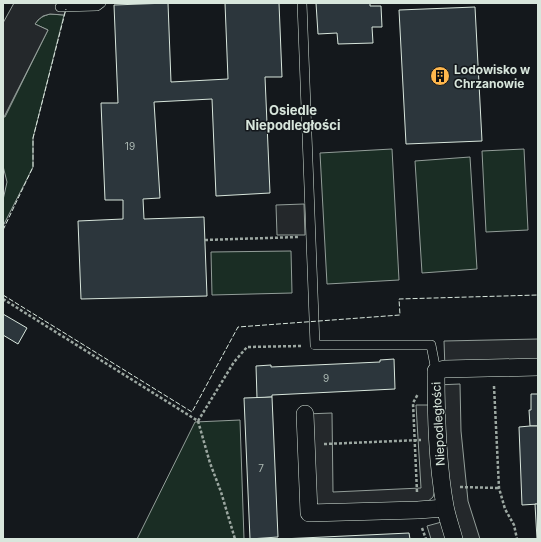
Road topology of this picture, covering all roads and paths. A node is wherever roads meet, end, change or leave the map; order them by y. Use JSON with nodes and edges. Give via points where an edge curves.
{"nodes":[{"id":1,"x":101,"y":3,"type":"edge"},
{"id":2,"x":302,"y":3,"type":"edge"},
{"id":3,"x":60,"y":7,"type":"dead end"},
{"id":4,"x":311,"y":237,"type":"junction"},
{"id":5,"x":205,"y":240,"type":"dead end"},
{"id":6,"x":3,"y":298,"type":"edge"},
{"id":7,"x":315,"y":345,"type":"junction"},
{"id":8,"x":538,"y":367,"type":"edge"},
{"id":9,"x":436,"y":372,"type":"junction"},
{"id":10,"x":493,"y":380,"type":"dead end"},
{"id":11,"x":419,"y":392,"type":"dead end"},
{"id":12,"x":305,"y":414,"type":"dead end"},
{"id":13,"x":198,"y":421,"type":"junction"},
{"id":14,"x":438,"y":440,"type":"junction"},
{"id":15,"x":414,"y":441,"type":"junction"},
{"id":16,"x":306,"y":445,"type":"junction"},
{"id":17,"x":442,"y":486,"type":"junction"},
{"id":18,"x":499,"y":488,"type":"junction"},
{"id":19,"x":445,"y":508,"type":"junction"},
{"id":20,"x":418,"y":510,"type":"junction"},
{"id":21,"x":236,"y":539,"type":"edge"},
{"id":22,"x":426,"y":539,"type":"edge"},
{"id":23,"x":454,"y":539,"type":"edge"},
{"id":24,"x":517,"y":539,"type":"edge"}],
"edges":[{"from":1,"to":3,"type":"lane","via":[[97,6]]},
{"from":2,"to":4,"type":"lane"},
{"from":4,"to":5,"type":"path"},
{"from":4,"to":7,"type":"lane"},
{"from":6,"to":13,"type":"path"},
{"from":7,"to":9,"type":"lane","via":[[431,345]]},
{"from":7,"to":13,"type":"path","via":[[247,347],[234,362]]},
{"from":8,"to":9,"type":"street","name":"Niepodległości","via":[[445,369]]},
{"from":9,"to":14,"type":"street","name":"Niepodległości"},
{"from":10,"to":18,"type":"path"},
{"from":11,"to":15,"type":"path","via":[[413,403]]},
{"from":12,"to":16,"type":"street"},
{"from":13,"to":21,"type":"path"},
{"from":14,"to":15,"type":"path"},
{"from":14,"to":17,"type":"street","name":"Niepodległości"},
{"from":15,"to":16,"type":"path"},
{"from":15,"to":20,"type":"path"},
{"from":16,"to":20,"type":"street","via":[[309,513]]},
{"from":17,"to":18,"type":"path"},
{"from":17,"to":19,"type":"street","name":"Niepodległości"},
{"from":18,"to":24,"type":"path"},
{"from":19,"to":20,"type":"street"},
{"from":19,"to":23,"type":"street","name":"Niepodległości"},
{"from":20,"to":22,"type":"path"}]}
